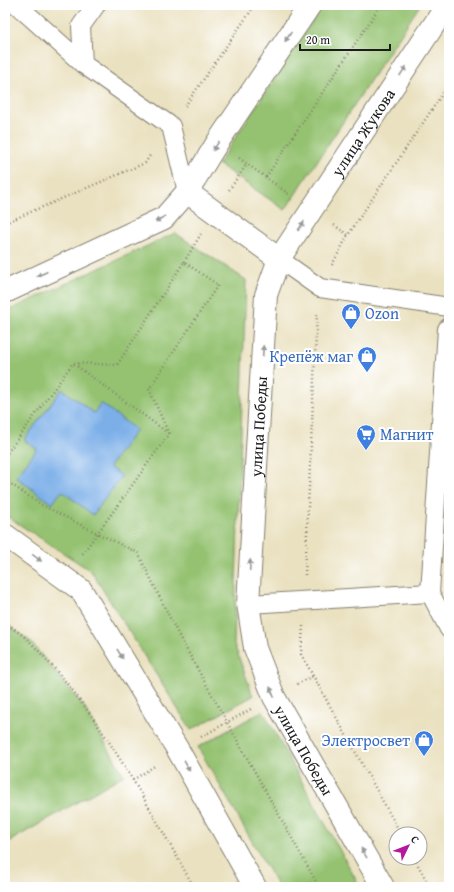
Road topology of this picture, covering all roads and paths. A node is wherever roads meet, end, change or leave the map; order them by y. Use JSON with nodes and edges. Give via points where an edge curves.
{"nodes":[{"id":1,"x":17,"y":5,"type":"edge"},
{"id":2,"x":96,"y":5,"type":"edge"},
{"id":3,"x":255,"y":5,"type":"edge"},
{"id":4,"x":310,"y":5,"type":"edge"},
{"id":5,"x":381,"y":5,"type":"edge"},
{"id":6,"x":447,"y":5,"type":"edge"},
{"id":7,"x":83,"y":64,"type":"junction"},
{"id":8,"x":449,"y":84,"type":"edge"},
{"id":9,"x":171,"y":126,"type":"junction"},
{"id":10,"x":217,"y":143,"type":"junction"},
{"id":11,"x":266,"y":177,"type":"junction"},
{"id":12,"x":187,"y":192,"type":"junction"},
{"id":13,"x":311,"y":210,"type":"junction"},
{"id":14,"x":5,"y":223,"type":"edge"},
{"id":15,"x":348,"y":235,"type":"junction"},
{"id":16,"x":279,"y":259,"type":"junction"},
{"id":17,"x":320,"y":288,"type":"junction"},
{"id":18,"x":5,"y":292,"type":"edge"},
{"id":19,"x":449,"y":308,"type":"edge"},
{"id":20,"x":449,"y":327,"type":"edge"},
{"id":21,"x":73,"y":363,"type":"junction"},
{"id":22,"x":169,"y":434,"type":"junction"},
{"id":23,"x":5,"y":456,"type":"edge"},
{"id":24,"x":5,"y":480,"type":"edge"},
{"id":25,"x":97,"y":533,"type":"junction"},
{"id":26,"x":5,"y":535,"type":"edge"},
{"id":27,"x":79,"y":560,"type":"dead end"},
{"id":28,"x":430,"y":593,"type":"junction"},
{"id":29,"x":304,"y":601,"type":"junction"},
{"id":30,"x":248,"y":604,"type":"junction"},
{"id":31,"x":5,"y":622,"type":"edge"},
{"id":32,"x":449,"y":629,"type":"edge"},
{"id":33,"x":313,"y":676,"type":"junction"},
{"id":34,"x":274,"y":696,"type":"junction"},
{"id":35,"x":227,"y":722,"type":"junction"},
{"id":36,"x":178,"y":750,"type":"junction"},
{"id":37,"x":133,"y":780,"type":"junction"},
{"id":38,"x":397,"y":826,"type":"edge"},
{"id":39,"x":418,"y":866,"type":"edge"},
{"id":40,"x":194,"y":887,"type":"edge"},
{"id":41,"x":255,"y":887,"type":"edge"},
{"id":42,"x":319,"y":887,"type":"edge"},
{"id":43,"x":383,"y":887,"type":"edge"},
{"id":44,"x":430,"y":887,"type":"edge"}],
"edges":[{"from":1,"to":7,"type":"lane"},
{"from":2,"to":7,"type":"lane","via":[[81,26]]},
{"from":3,"to":9,"type":"path"},
{"from":4,"to":10,"type":"street","one_way":true},
{"from":5,"to":11,"type":"path"},
{"from":13,"to":6,"type":"street","name":"улица Жукова","one_way":true},
{"from":7,"to":9,"type":"lane"},
{"from":8,"to":15,"type":"path"},
{"from":9,"to":12,"type":"lane"},
{"from":9,"to":14,"type":"path","via":[[145,163]]},
{"from":10,"to":11,"type":"path"},
{"from":10,"to":12,"type":"street","one_way":true},
{"from":11,"to":13,"type":"path"},
{"from":12,"to":16,"type":"street"},
{"from":12,"to":18,"type":"street","one_way":true,"via":[[164,218]]},
{"from":13,"to":15,"type":"path"},
{"from":16,"to":13,"type":"street","name":"улица Жукова","one_way":true},
{"from":15,"to":17,"type":"path"},
{"from":16,"to":17,"type":"lane"},
{"from":30,"to":16,"type":"street","name":"улица Победы","one_way":true,"via":[[266,295]]},
{"from":17,"to":19,"type":"lane"},
{"from":17,"to":29,"type":"path","via":[[317,306]]},
{"from":20,"to":28,"type":"lane"},
{"from":21,"to":22,"type":"path"},
{"from":21,"to":22,"type":"path","via":[[117,365],[184,262],[218,286],[149,389]]},
{"from":21,"to":23,"type":"path"},
{"from":22,"to":25,"type":"path"},
{"from":24,"to":25,"type":"path","via":[[40,504]]},
{"from":25,"to":27,"type":"path"},
{"from":25,"to":35,"type":"path","via":[[138,553],[178,634]]},
{"from":26,"to":36,"type":"street","one_way":true,"via":[[81,590]]},
{"from":28,"to":29,"type":"lane"},
{"from":28,"to":32,"type":"lane"},
{"from":29,"to":30,"type":"lane"},
{"from":29,"to":33,"type":"path","via":[[301,654]]},
{"from":34,"to":30,"type":"street","name":"улица Победы","one_way":true,"via":[[255,648]]},
{"from":31,"to":37,"type":"path","via":[[32,644],[82,701]]},
{"from":33,"to":34,"type":"path"},
{"from":33,"to":38,"type":"path"},
{"from":34,"to":35,"type":"path"},
{"from":43,"to":34,"type":"street","name":"улица Победы","one_way":true},
{"from":35,"to":36,"type":"path"},
{"from":35,"to":42,"type":"path"},
{"from":36,"to":37,"type":"path"},
{"from":36,"to":41,"type":"street","one_way":true},
{"from":37,"to":40,"type":"path"},
{"from":39,"to":44,"type":"path"}]}
